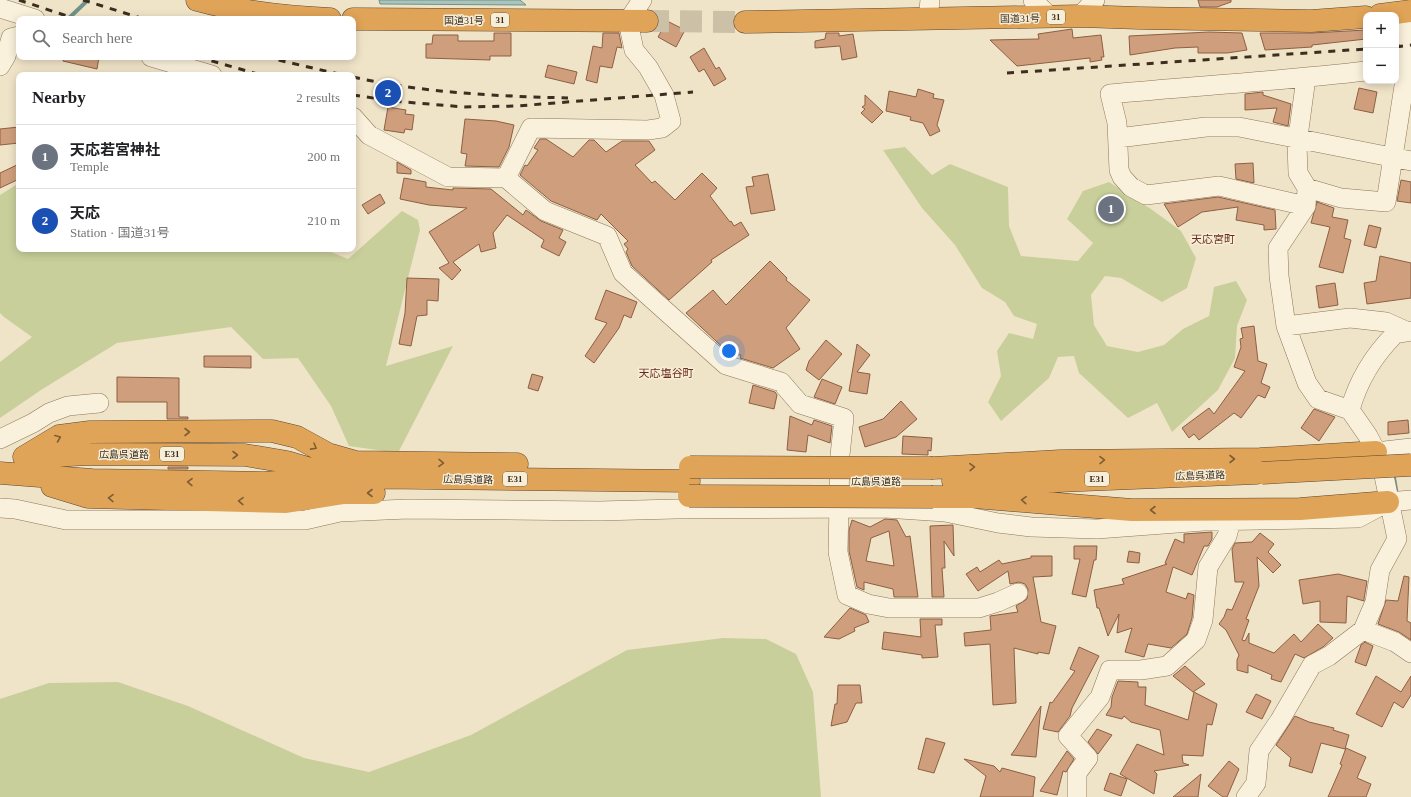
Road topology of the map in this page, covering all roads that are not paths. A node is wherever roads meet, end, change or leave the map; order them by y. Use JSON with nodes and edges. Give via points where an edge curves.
{"nodes":[{"id":1,"x":197,"y":0,"type":"edge"},
{"id":2,"x":642,"y":0,"type":"edge"},
{"id":3,"x":1033,"y":0,"type":"edge"},
{"id":4,"x":1095,"y":0,"type":"edge"},
{"id":5,"x":0,"y":8,"type":"edge"},
{"id":6,"x":929,"y":10,"type":"edge"},
{"id":7,"x":1408,"y":12,"type":"edge"},
{"id":8,"x":25,"y":16,"type":"edge"},
{"id":9,"x":285,"y":16,"type":"edge"},
{"id":10,"x":1080,"y":16,"type":"junction"},
{"id":11,"x":1050,"y":17,"type":"junction"},
{"id":12,"x":1363,"y":17,"type":"edge"},
{"id":13,"x":356,"y":20,"type":"edge"},
{"id":14,"x":638,"y":21,"type":"junction"},
{"id":15,"x":746,"y":22,"type":"tunnel mouth"},
{"id":16,"x":16,"y":37,"type":"edge"},
{"id":17,"x":1405,"y":57,"type":"edge"},
{"id":18,"x":161,"y":60,"type":"edge"},
{"id":19,"x":0,"y":66,"type":"edge"},
{"id":20,"x":1363,"y":71,"type":"edge"},
{"id":21,"x":202,"y":72,"type":"edge"},
{"id":22,"x":1306,"y":78,"type":"junction"},
{"id":23,"x":356,"y":120,"type":"edge"},
{"id":24,"x":1118,"y":138,"type":"junction"},
{"id":25,"x":1298,"y":138,"type":"junction"},
{"id":26,"x":1402,"y":160,"type":"edge"},
{"id":27,"x":506,"y":178,"type":"junction"},
{"id":28,"x":1306,"y":197,"type":"junction"},
{"id":29,"x":1286,"y":326,"type":"junction"},
{"id":30,"x":1409,"y":331,"type":"edge"},
{"id":31,"x":99,"y":403,"type":"dead end"},
{"id":32,"x":1350,"y":410,"type":"junction"},
{"id":33,"x":0,"y":439,"type":"edge"},
{"id":34,"x":1411,"y":448,"type":"edge"},
{"id":35,"x":1376,"y":452,"type":"junction"},
{"id":36,"x":1411,"y":464,"type":"edge"},
{"id":37,"x":9,"y":466,"type":"edge"},
{"id":38,"x":689,"y":481,"type":"junction"},
{"id":39,"x":933,"y":482,"type":"junction"},
{"id":40,"x":1411,"y":500,"type":"edge"},
{"id":41,"x":1388,"y":502,"type":"junction"},
{"id":42,"x":0,"y":508,"type":"edge"},
{"id":43,"x":840,"y":508,"type":"junction"},
{"id":44,"x":1232,"y":521,"type":"junction"},
{"id":45,"x":1018,"y":593,"type":"dead end"},
{"id":46,"x":1363,"y":630,"type":"junction"},
{"id":47,"x":1411,"y":652,"type":"edge"},
{"id":48,"x":1077,"y":797,"type":"edge"},
{"id":49,"x":1246,"y":797,"type":"edge"}],
"edges":[{"from":1,"to":9,"type":"highway"},
{"from":2,"to":14,"type":"street"},
{"from":3,"to":11,"type":"street"},
{"from":4,"to":10,"type":"street"},
{"from":5,"to":8,"type":"street"},
{"from":6,"to":11,"type":"highway","name":"国道31号","number":"31"},
{"from":6,"to":15,"type":"highway","name":"国道31号","number":"31"},
{"from":7,"to":17,"type":"street"},
{"from":10,"to":11,"type":"highway","name":"国道31号","number":"31"},
{"from":10,"to":12,"type":"highway","name":"国道31号","number":"31","via":[[1310,21]]},
{"from":13,"to":14,"type":"highway","name":"国道31号","number":"31"},
{"from":14,"to":27,"type":"street","via":[[634,50],[648,67],[664,95],[671,122],[662,128],[648,130],[532,128]]},
{"from":16,"to":19,"type":"street","via":[[11,38]]},
{"from":17,"to":26,"type":"street"},
{"from":18,"to":21,"type":"street"},
{"from":20,"to":22,"type":"street"},
{"from":22,"to":24,"type":"street","via":[[1110,94]]},
{"from":22,"to":25,"type":"street"},
{"from":23,"to":27,"type":"street","via":[[369,135],[448,177]]},
{"from":24,"to":25,"type":"street","via":[[1218,126],[1239,127]]},
{"from":24,"to":28,"type":"street","via":[[1119,170],[1122,177],[1131,187],[1146,195],[1219,186]]},
{"from":25,"to":26,"type":"street"},
{"from":25,"to":28,"type":"street","via":[[1298,173]]},
{"from":26,"to":28,"type":"street","via":[[1386,202]]},
{"from":27,"to":43,"type":"street","via":[[545,211],[608,236],[623,273],[726,365],[782,382],[800,404],[844,418],[840,455]]},
{"from":28,"to":29,"type":"street","via":[[1278,248]]},
{"from":29,"to":30,"type":"street","via":[[1350,318],[1386,322]]},
{"from":29,"to":32,"type":"street","via":[[1307,383],[1318,399]]},
{"from":30,"to":32,"type":"street","via":[[1395,334],[1363,374]]},
{"from":31,"to":33,"type":"street","via":[[68,406]]},
{"from":32,"to":35,"type":"street"},
{"from":34,"to":35,"type":"street"},
{"from":39,"to":35,"type":"highway","one_way":true,"via":[[1060,461],[1260,458]]},
{"from":35,"to":41,"type":"street","via":[[1381,461]]},
{"from":36,"to":39,"type":"highway","name":"広島呉道路","number":"E31","bridge":true,"via":[[1033,482]]},
{"from":37,"to":38,"type":"highway","name":"広島呉道路","number":"E31","via":[[90,454],[245,455],[287,462],[340,477]]},
{"from":38,"to":37,"type":"highway","one_way":true,"via":[[344,493],[286,502],[88,497]]},
{"from":37,"to":38,"type":"highway","one_way":true,"via":[[59,436],[90,432],[272,431],[297,437],[328,454],[356,462]]},
{"from":38,"to":39,"type":"highway","bridge":true},
{"from":38,"to":39,"type":"highway","bridge":true},
{"from":41,"to":39,"type":"highway","one_way":true,"via":[[1300,509],[1139,510],[982,497]]},
{"from":40,"to":41,"type":"street"},
{"from":41,"to":44,"type":"street","via":[[1358,518]]},
{"from":41,"to":46,"type":"street","via":[[1397,539],[1380,570],[1375,602]]},
{"from":42,"to":43,"type":"street","via":[[66,520],[305,520],[340,512],[408,509],[600,511]]},
{"from":43,"to":44,"type":"street","via":[[945,512],[1031,527],[1097,529]]},
{"from":43,"to":45,"type":"street","via":[[838,552],[847,595],[868,604],[889,608],[979,608]]},
{"from":44,"to":48,"type":"street","via":[[1227,536],[1208,567],[1203,620],[1196,640],[1166,666],[1141,670],[1110,670],[1100,697],[1068,736],[1088,758],[1077,773]]},
{"from":46,"to":47,"type":"street","via":[[1395,642]]},
{"from":46,"to":49,"type":"street","via":[[1329,656],[1312,665],[1259,751],[1256,783]]}]}
